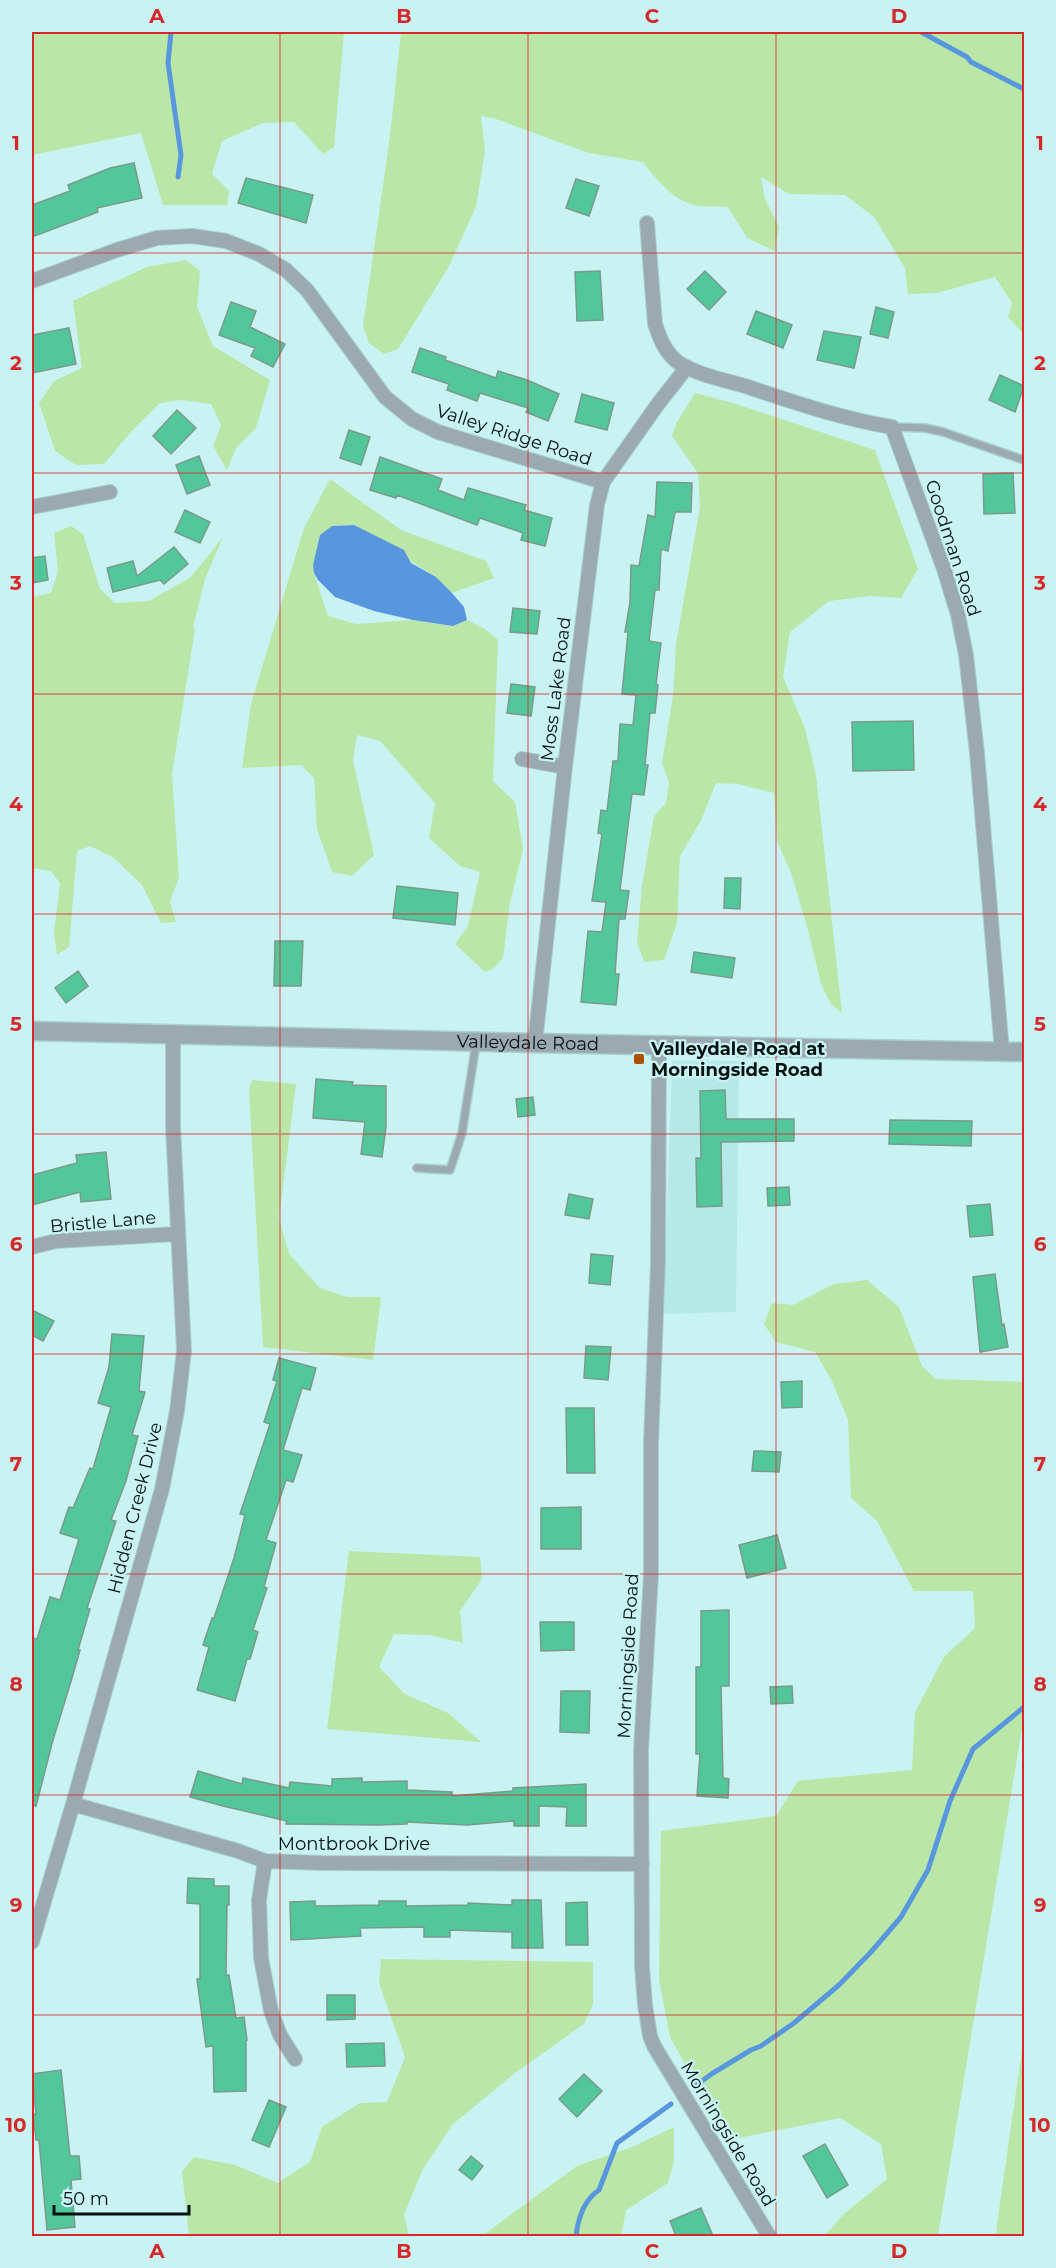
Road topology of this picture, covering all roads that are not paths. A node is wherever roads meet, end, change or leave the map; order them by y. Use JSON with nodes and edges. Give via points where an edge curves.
{"nodes":[{"id":1,"x":647,"y":224,"type":"dead end"},
{"id":2,"x":32,"y":281,"type":"edge"},
{"id":3,"x":687,"y":367,"type":"junction"},
{"id":4,"x":892,"y":427,"type":"junction"},
{"id":5,"x":1024,"y":460,"type":"edge"},
{"id":6,"x":603,"y":482,"type":"junction"},
{"id":7,"x":110,"y":492,"type":"dead end"},
{"id":8,"x":32,"y":507,"type":"edge"},
{"id":9,"x":522,"y":759,"type":"dead end"},
{"id":10,"x":565,"y":767,"type":"junction"},
{"id":11,"x":32,"y":1031,"type":"edge"},
{"id":12,"x":173,"y":1034,"type":"junction"},
{"id":13,"x":477,"y":1041,"type":"junction"},
{"id":14,"x":535,"y":1043,"type":"junction"},
{"id":15,"x":659,"y":1045,"type":"junction"},
{"id":16,"x":1002,"y":1052,"type":"junction"},
{"id":17,"x":1024,"y":1052,"type":"edge"},
{"id":18,"x":417,"y":1168,"type":"dead end"},
{"id":19,"x":177,"y":1234,"type":"junction"},
{"id":20,"x":32,"y":1247,"type":"edge"},
{"id":21,"x":73,"y":1804,"type":"junction"},
{"id":22,"x":265,"y":1861,"type":"junction"},
{"id":23,"x":642,"y":1864,"type":"junction"},
{"id":24,"x":32,"y":1942,"type":"edge"},
{"id":25,"x":295,"y":2059,"type":"dead end"},
{"id":26,"x":769,"y":2236,"type":"edge"}],
"edges":[{"from":1,"to":3,"type":"street","via":[[655,324],[668,353]]},
{"from":2,"to":6,"type":"street","name":"Valley Ridge Road","via":[[157,238],[192,236],[226,241],[286,270],[307,290],[385,397],[412,419],[438,432]]},
{"from":3,"to":4,"type":"street","via":[[813,408]]},
{"from":3,"to":6,"type":"street","name":"Moss Lake Road"},
{"from":4,"to":5,"type":"lane","via":[[943,432]]},
{"from":4,"to":16,"type":"street","name":"Goodman Road","via":[[944,569],[966,655]]},
{"from":6,"to":10,"type":"street","name":"Moss Lake Road","via":[[593,530]]},
{"from":7,"to":8,"type":"street"},
{"from":9,"to":10,"type":"street"},
{"from":10,"to":14,"type":"street","name":"Moss Lake Road"},
{"from":11,"to":12,"type":"street","name":"Valleydale Road"},
{"from":12,"to":13,"type":"street","name":"Valleydale Road"},
{"from":12,"to":19,"type":"street","name":"Hidden Creek Drive"},
{"from":13,"to":14,"type":"street","name":"Valleydale Road"},
{"from":13,"to":18,"type":"lane","via":[[462,1133],[450,1170]]},
{"from":14,"to":15,"type":"street","name":"Valleydale Road"},
{"from":15,"to":16,"type":"street","name":"Valleydale Road"},
{"from":15,"to":23,"type":"street","name":"Morningside Road","via":[[658,1262],[651,1574],[641,1750]]},
{"from":16,"to":17,"type":"street","name":"Valleydale Road"},
{"from":19,"to":20,"type":"street","name":"Bristle Lane","via":[[56,1241]]},
{"from":19,"to":21,"type":"street","name":"Hidden Creek Drive","via":[[184,1351],[177,1411],[162,1489]]},
{"from":21,"to":22,"type":"street","name":"Montbrook Drive"},
{"from":21,"to":24,"type":"street","name":"Hidden Creek Drive"},
{"from":22,"to":23,"type":"street","name":"Montbrook Drive"},
{"from":22,"to":25,"type":"street","via":[[259,1900],[261,1958],[271,2012]]},
{"from":23,"to":26,"type":"street","name":"Morningside Road","via":[[642,1967],[650,2036]]}]}
